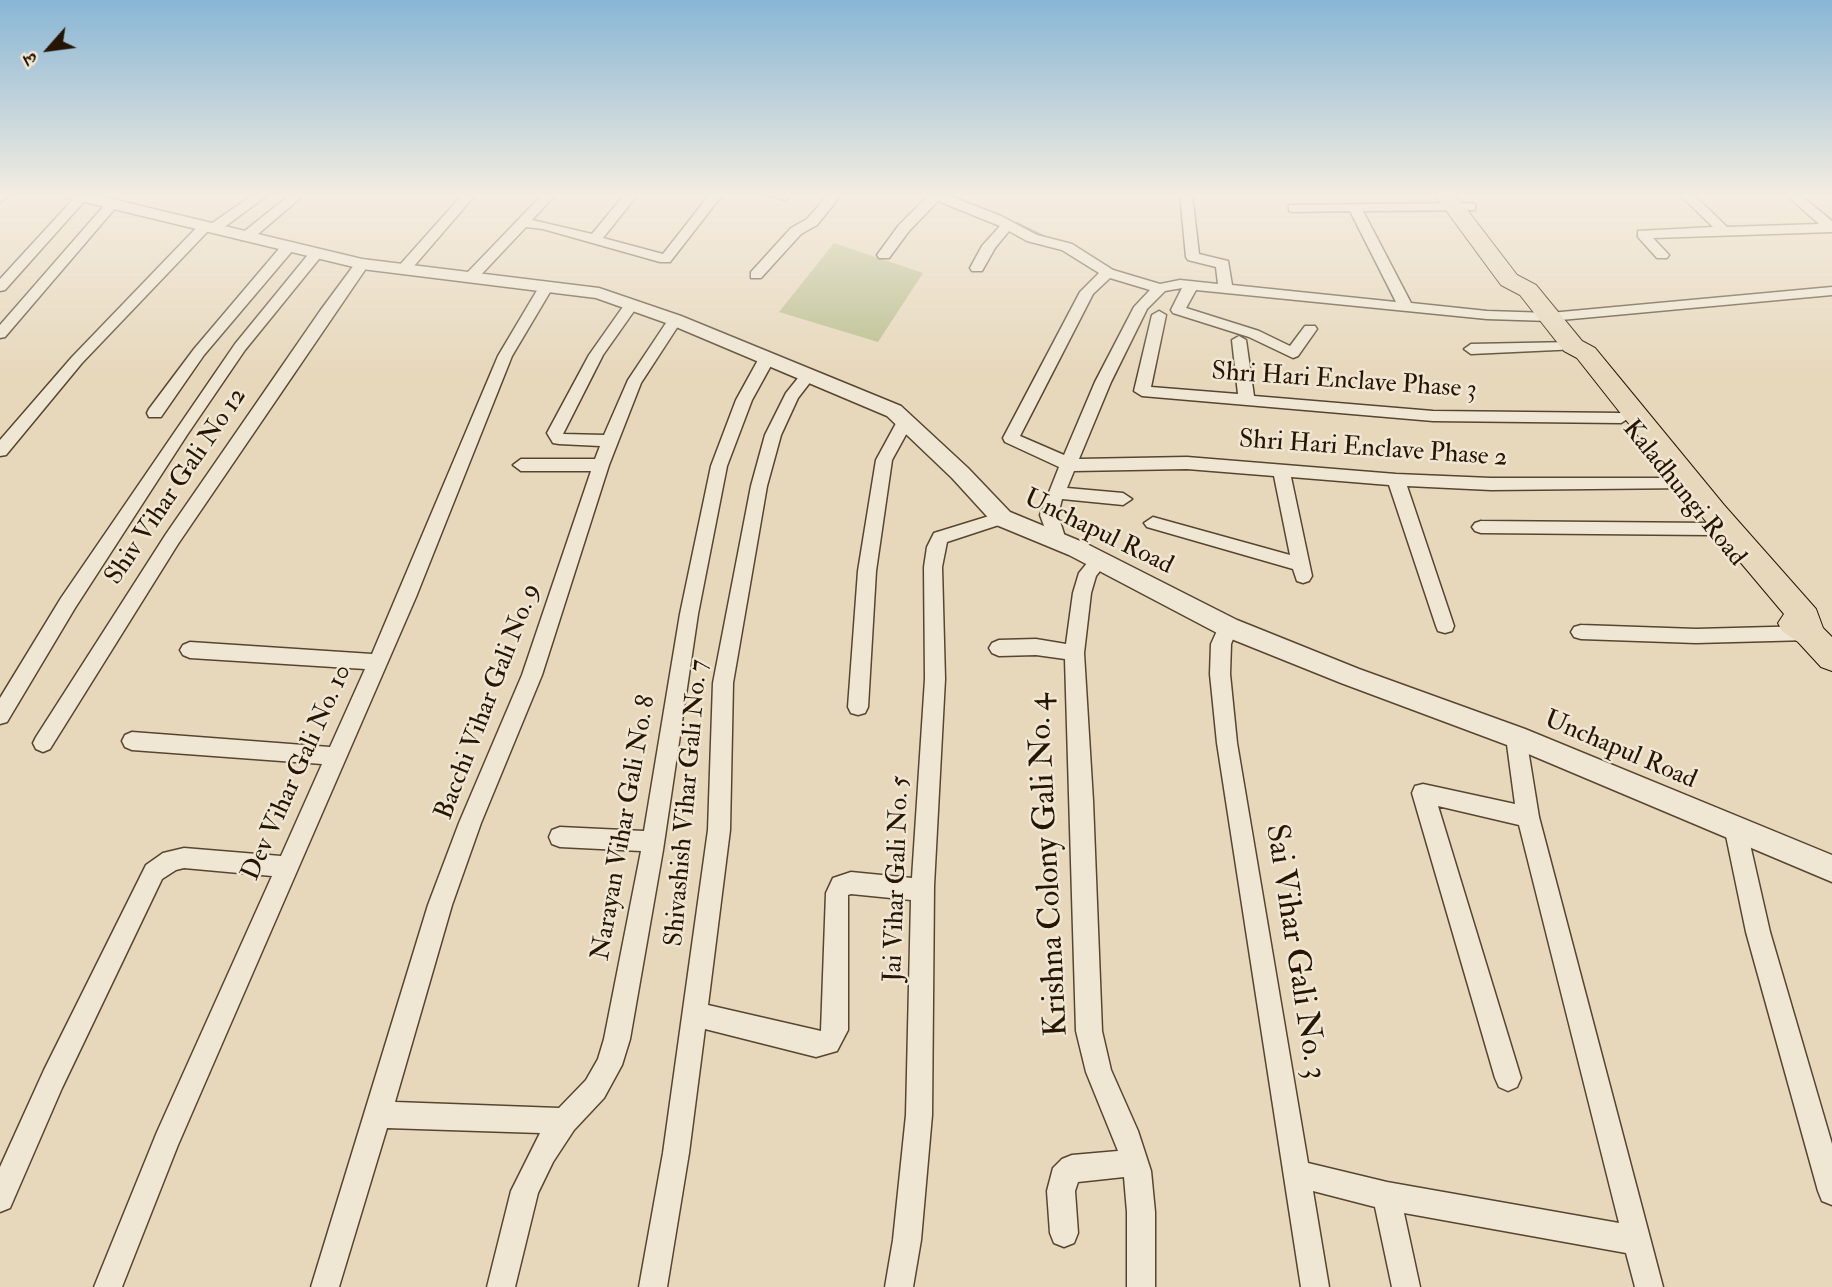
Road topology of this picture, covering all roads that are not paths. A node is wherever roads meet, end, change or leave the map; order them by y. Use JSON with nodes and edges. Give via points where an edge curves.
{"nodes":[{"id":1,"x":27,"y":254,"type":"edge"},
{"id":2,"x":69,"y":254,"type":"edge"},
{"id":3,"x":183,"y":254,"type":"edge"},
{"id":4,"x":282,"y":254,"type":"edge"},
{"id":5,"x":316,"y":254,"type":"joint"},
{"id":6,"x":417,"y":254,"type":"edge"},
{"id":7,"x":494,"y":254,"type":"edge"},
{"id":8,"x":649,"y":254,"type":"edge"},
{"id":9,"x":671,"y":254,"type":"edge"},
{"id":10,"x":776,"y":254,"type":"edge"},
{"id":11,"x":985,"y":254,"type":"edge"},
{"id":12,"x":1078,"y":254,"type":"edge"},
{"id":13,"x":1192,"y":254,"type":"edge"},
{"id":14,"x":1378,"y":254,"type":"edge"},
{"id":15,"x":1492,"y":254,"type":"edge"},
{"id":16,"x":362,"y":264,"type":"junction"},
{"id":17,"x":977,"y":268,"type":"dead end"},
{"id":18,"x":403,"y":270,"type":"junction"},
{"id":19,"x":1108,"y":273,"type":"junction"},
{"id":20,"x":757,"y":275,"type":"dead end"},
{"id":21,"x":471,"y":277,"type":"junction"},
{"id":22,"x":1191,"y":285,"type":"junction"},
{"id":23,"x":0,"y":287,"type":"edge"},
{"id":24,"x":546,"y":287,"type":"junction"},
{"id":25,"x":1160,"y":288,"type":"junction"},
{"id":26,"x":1226,"y":290,"type":"junction"},
{"id":27,"x":1832,"y":291,"type":"edge"},
{"id":28,"x":632,"y":304,"type":"junction"},
{"id":29,"x":1405,"y":306,"type":"junction"},
{"id":30,"x":1158,"y":315,"type":"dead end"},
{"id":31,"x":1550,"y":317,"type":"junction"},
{"id":32,"x":675,"y":320,"type":"junction"},
{"id":33,"x":1310,"y":329,"type":"dead end"},
{"id":34,"x":0,"y":334,"type":"edge"},
{"id":35,"x":1239,"y":340,"type":"dead end"},
{"id":36,"x":1573,"y":346,"type":"junction"},
{"id":37,"x":1471,"y":349,"type":"dead end"},
{"id":38,"x":766,"y":360,"type":"junction"},
{"id":39,"x":807,"y":376,"type":"junction"},
{"id":40,"x":1247,"y":400,"type":"junction"},
{"id":41,"x":155,"y":413,"type":"dead end"},
{"id":42,"x":1621,"y":418,"type":"junction"},
{"id":43,"x":906,"y":421,"type":"junction"},
{"id":44,"x":557,"y":436,"type":"joint"},
{"id":45,"x":611,"y":441,"type":"junction"},
{"id":46,"x":0,"y":451,"type":"edge"},
{"id":47,"x":521,"y":465,"type":"dead end"},
{"id":48,"x":601,"y":465,"type":"junction"},
{"id":49,"x":1070,"y":465,"type":"junction"},
{"id":50,"x":1281,"y":471,"type":"junction"},
{"id":51,"x":1396,"y":480,"type":"junction"},
{"id":52,"x":1682,"y":483,"type":"junction"},
{"id":53,"x":1056,"y":493,"type":"junction"},
{"id":54,"x":1123,"y":499,"type":"dead end"},
{"id":55,"x":1002,"y":518,"type":"junction"},
{"id":56,"x":1153,"y":523,"type":"dead end"},
{"id":57,"x":1481,"y":527,"type":"dead end"},
{"id":58,"x":1710,"y":529,"type":"junction"},
{"id":59,"x":1057,"y":540,"type":"junction"},
{"id":60,"x":1098,"y":562,"type":"junction"},
{"id":61,"x":1445,"y":626,"type":"dead end"},
{"id":62,"x":1228,"y":627,"type":"junction"},
{"id":63,"x":1581,"y":632,"type":"dead end"},
{"id":64,"x":999,"y":648,"type":"dead end"},
{"id":65,"x":1825,"y":649,"type":"edge"},
{"id":66,"x":190,"y":650,"type":"dead end"},
{"id":67,"x":1074,"y":653,"type":"junction"},
{"id":68,"x":378,"y":662,"type":"junction"},
{"id":69,"x":858,"y":707,"type":"dead end"},
{"id":70,"x":0,"y":716,"type":"edge"},
{"id":71,"x":1516,"y":737,"type":"junction"},
{"id":72,"x":132,"y":741,"type":"dead end"},
{"id":73,"x":43,"y":743,"type":"dead end"},
{"id":74,"x":337,"y":756,"type":"junction"},
{"id":75,"x":1528,"y":817,"type":"junction"},
{"id":76,"x":1736,"y":831,"type":"junction"},
{"id":77,"x":560,"y":837,"type":"dead end"},
{"id":78,"x":653,"y":842,"type":"junction"},
{"id":79,"x":286,"y":867,"type":"junction"},
{"id":80,"x":1832,"y":869,"type":"edge"},
{"id":81,"x":923,"y":890,"type":"junction"},
{"id":82,"x":695,"y":1014,"type":"junction"},
{"id":83,"x":1508,"y":1078,"type":"dead end"},
{"id":84,"x":378,"y":1115,"type":"junction"},
{"id":85,"x":565,"y":1121,"type":"junction"},
{"id":86,"x":1134,"y":1163,"type":"junction"},
{"id":87,"x":1295,"y":1173,"type":"junction"},
{"id":88,"x":1832,"y":1191,"type":"edge"},
{"id":89,"x":1387,"y":1196,"type":"junction"},
{"id":90,"x":0,"y":1198,"type":"edge"},
{"id":91,"x":1064,"y":1233,"type":"dead end"},
{"id":92,"x":1638,"y":1241,"type":"junction"},
{"id":93,"x":108,"y":1287,"type":"edge"},
{"id":94,"x":325,"y":1287,"type":"edge"},
{"id":95,"x":501,"y":1287,"type":"edge"},
{"id":96,"x":653,"y":1287,"type":"edge"},
{"id":97,"x":899,"y":1287,"type":"edge"},
{"id":98,"x":1141,"y":1287,"type":"edge"},
{"id":99,"x":1315,"y":1287,"type":"edge"},
{"id":100,"x":1406,"y":1287,"type":"edge"},
{"id":101,"x":1649,"y":1287,"type":"edge"}],
"edges":[{"from":1,"to":23,"type":"street"},
{"from":2,"to":34,"type":"street"},
{"from":3,"to":46,"type":"street","via":[[77,360]]},
{"from":4,"to":41,"type":"street","via":[[199,352]]},
{"from":5,"to":16,"type":"street","name":"Unchapul Road"},
{"from":5,"to":70,"type":"street","via":[[240,347],[181,431]]},
{"from":6,"to":18,"type":"street"},
{"from":7,"to":21,"type":"street"},
{"from":8,"to":9,"type":"street","via":[[665,259]]},
{"from":10,"to":20,"type":"street"},
{"from":11,"to":17,"type":"street"},
{"from":12,"to":19,"type":"street"},
{"from":13,"to":26,"type":"street","via":[[1223,264]]},
{"from":14,"to":29,"type":"street"},
{"from":15,"to":31,"type":"main road","name":"Kaladhungi Road","via":[[1509,280],[1528,290]]},
{"from":16,"to":18,"type":"street","name":"Unchapul Road"},
{"from":16,"to":73,"type":"street","name":"Shiv Vihar Gali No 12","via":[[172,539]]},
{"from":18,"to":21,"type":"street","name":"Unchapul Road"},
{"from":19,"to":25,"type":"street"},
{"from":19,"to":49,"type":"street","via":[[1087,292],[1011,438]]},
{"from":21,"to":24,"type":"street","name":"Unchapul Road"},
{"from":22,"to":25,"type":"street"},
{"from":22,"to":26,"type":"street"},
{"from":22,"to":33,"type":"street","via":[[1178,310],[1254,334],[1293,353]]},
{"from":24,"to":28,"type":"street","name":"Unchapul Road","via":[[599,293]]},
{"from":24,"to":68,"type":"street","name":"Dev Vihar Gali No. 10","via":[[505,356]]},
{"from":25,"to":49,"type":"street","via":[[1140,307]]},
{"from":26,"to":29,"type":"street"},
{"from":27,"to":31,"type":"street"},
{"from":28,"to":32,"type":"street","name":"Unchapul Road"},
{"from":28,"to":44,"type":"street","via":[[596,355]]},
{"from":29,"to":31,"type":"street"},
{"from":30,"to":40,"type":"street","name":"Shri Hari Enclave Phase 3","via":[[1142,391]]},
{"from":31,"to":36,"type":"main road","name":"Kaladhungi Road"},
{"from":32,"to":38,"type":"street","name":"Unchapul Road"},
{"from":32,"to":45,"type":"street","name":"Bacchi Vihar Gali No. 9","via":[[633,383]]},
{"from":35,"to":40,"type":"street"},
{"from":36,"to":37,"type":"street"},
{"from":36,"to":42,"type":"main road","name":"Kaladhungi Road","via":[[1571,355]]},
{"from":36,"to":52,"type":"main road","name":"Kaladhungi Road","via":[[1586,353]]},
{"from":38,"to":39,"type":"street","name":"Unchapul Road"},
{"from":38,"to":78,"type":"street","name":"Narayan Vihar Gali No. 8","via":[[744,400],[719,466],[688,614]]},
{"from":39,"to":43,"type":"street","name":"Unchapul Road","via":[[894,411]]},
{"from":39,"to":82,"type":"street","name":"Shivashish Vihar Gali No. 7","via":[[772,435],[741,580],[723,683],[719,830]]},
{"from":40,"to":42,"type":"street","name":"Shri Hari Enclave Phase 3","via":[[1433,416]]},
{"from":42,"to":52,"type":"main road","name":"Kaladhungi Road"},
{"from":43,"to":55,"type":"street","name":"Unchapul Road"},
{"from":43,"to":69,"type":"street","via":[[884,460],[867,571]]},
{"from":44,"to":45,"type":"street"},
{"from":45,"to":48,"type":"street","name":"Bacchi Vihar Gali No. 9"},
{"from":47,"to":48,"type":"street"},
{"from":48,"to":84,"type":"street","name":"Bacchi Vihar Gali No. 9","via":[[532,675],[440,905]]},
{"from":49,"to":50,"type":"street","name":"Shri Hari Enclave Phase 2","via":[[1187,463]]},
{"from":49,"to":53,"type":"street"},
{"from":50,"to":51,"type":"street","name":"Shri Hari Enclave Phase 2"},
{"from":50,"to":56,"type":"street","via":[[1302,571]]},
{"from":51,"to":52,"type":"street","name":"Shri Hari Enclave Phase 2"},
{"from":51,"to":61,"type":"street"},
{"from":52,"to":58,"type":"main road","name":"Kaladhungi Road"},
{"from":52,"to":65,"type":"main road","name":"Kaladhungi Road","via":[[1805,617]]},
{"from":53,"to":54,"type":"street"},
{"from":53,"to":59,"type":"street","via":[[1049,514]]},
{"from":55,"to":59,"type":"street","name":"Unchapul Road"},
{"from":55,"to":81,"type":"street","name":"Jai Vihar Gali No. 5","via":[[940,538],[936,547],[935,679]]},
{"from":57,"to":58,"type":"street"},
{"from":58,"to":65,"type":"main road","name":"Kaladhungi Road","via":[[1784,617]]},
{"from":59,"to":60,"type":"street","name":"Unchapul Road"},
{"from":60,"to":62,"type":"street","name":"Unchapul Road"},
{"from":60,"to":67,"type":"street","name":"Krishna Colony Gali No. 4","via":[[1088,573],[1082,593]]},
{"from":62,"to":71,"type":"street","name":"Unchapul Road"},
{"from":62,"to":87,"type":"street","name":"Sai Vihar Gali No. 3","via":[[1221,644],[1220,674],[1227,743]]},
{"from":63,"to":65,"type":"street","via":[[1696,636]]},
{"from":64,"to":67,"type":"street"},
{"from":66,"to":68,"type":"street"},
{"from":67,"to":86,"type":"street","name":"Krishna Colony Gali No. 4","via":[[1089,1031],[1099,1072]]},
{"from":68,"to":74,"type":"street","name":"Dev Vihar Gali No. 10"},
{"from":71,"to":75,"type":"street"},
{"from":71,"to":76,"type":"street","name":"Unchapul Road"},
{"from":72,"to":74,"type":"street"},
{"from":74,"to":79,"type":"street","name":"Dev Vihar Gali No. 10"},
{"from":75,"to":83,"type":"street","via":[[1423,793]]},
{"from":75,"to":92,"type":"street"},
{"from":76,"to":80,"type":"street","name":"Unchapul Road"},
{"from":76,"to":88,"type":"street","via":[[1758,932]]},
{"from":77,"to":78,"type":"street"},
{"from":78,"to":85,"type":"street","name":"Narayan Vihar Gali No. 8","via":[[609,1065],[595,1089]]},
{"from":79,"to":90,"type":"street","via":[[184,858],[162,864],[154,872]]},
{"from":79,"to":93,"type":"street","name":"Dev Vihar Gali No. 10","via":[[166,1141]]},
{"from":81,"to":82,"type":"street","via":[[841,886],[837,893],[835,1030],[828,1042],[816,1044]]},
{"from":81,"to":97,"type":"street","name":"Jai Vihar Gali No. 5","via":[[919,1115]]},
{"from":82,"to":96,"type":"street","name":"Shivashish Vihar Gali No. 7"},
{"from":84,"to":85,"type":"street"},
{"from":84,"to":94,"type":"street","name":"Bacchi Vihar Gali No. 9"},
{"from":85,"to":95,"type":"street","name":"Narayan Vihar Gali No. 8","via":[[543,1152],[525,1191]]},
{"from":86,"to":91,"type":"street","via":[[1072,1169],[1063,1178]]},
{"from":86,"to":98,"type":"street","name":"Krishna Colony Gali No. 4","via":[[1141,1212]]},
{"from":87,"to":89,"type":"street"},
{"from":87,"to":99,"type":"street","name":"Sai Vihar Gali No. 3"},
{"from":89,"to":92,"type":"street"},
{"from":89,"to":100,"type":"street"},
{"from":92,"to":101,"type":"street"}]}
